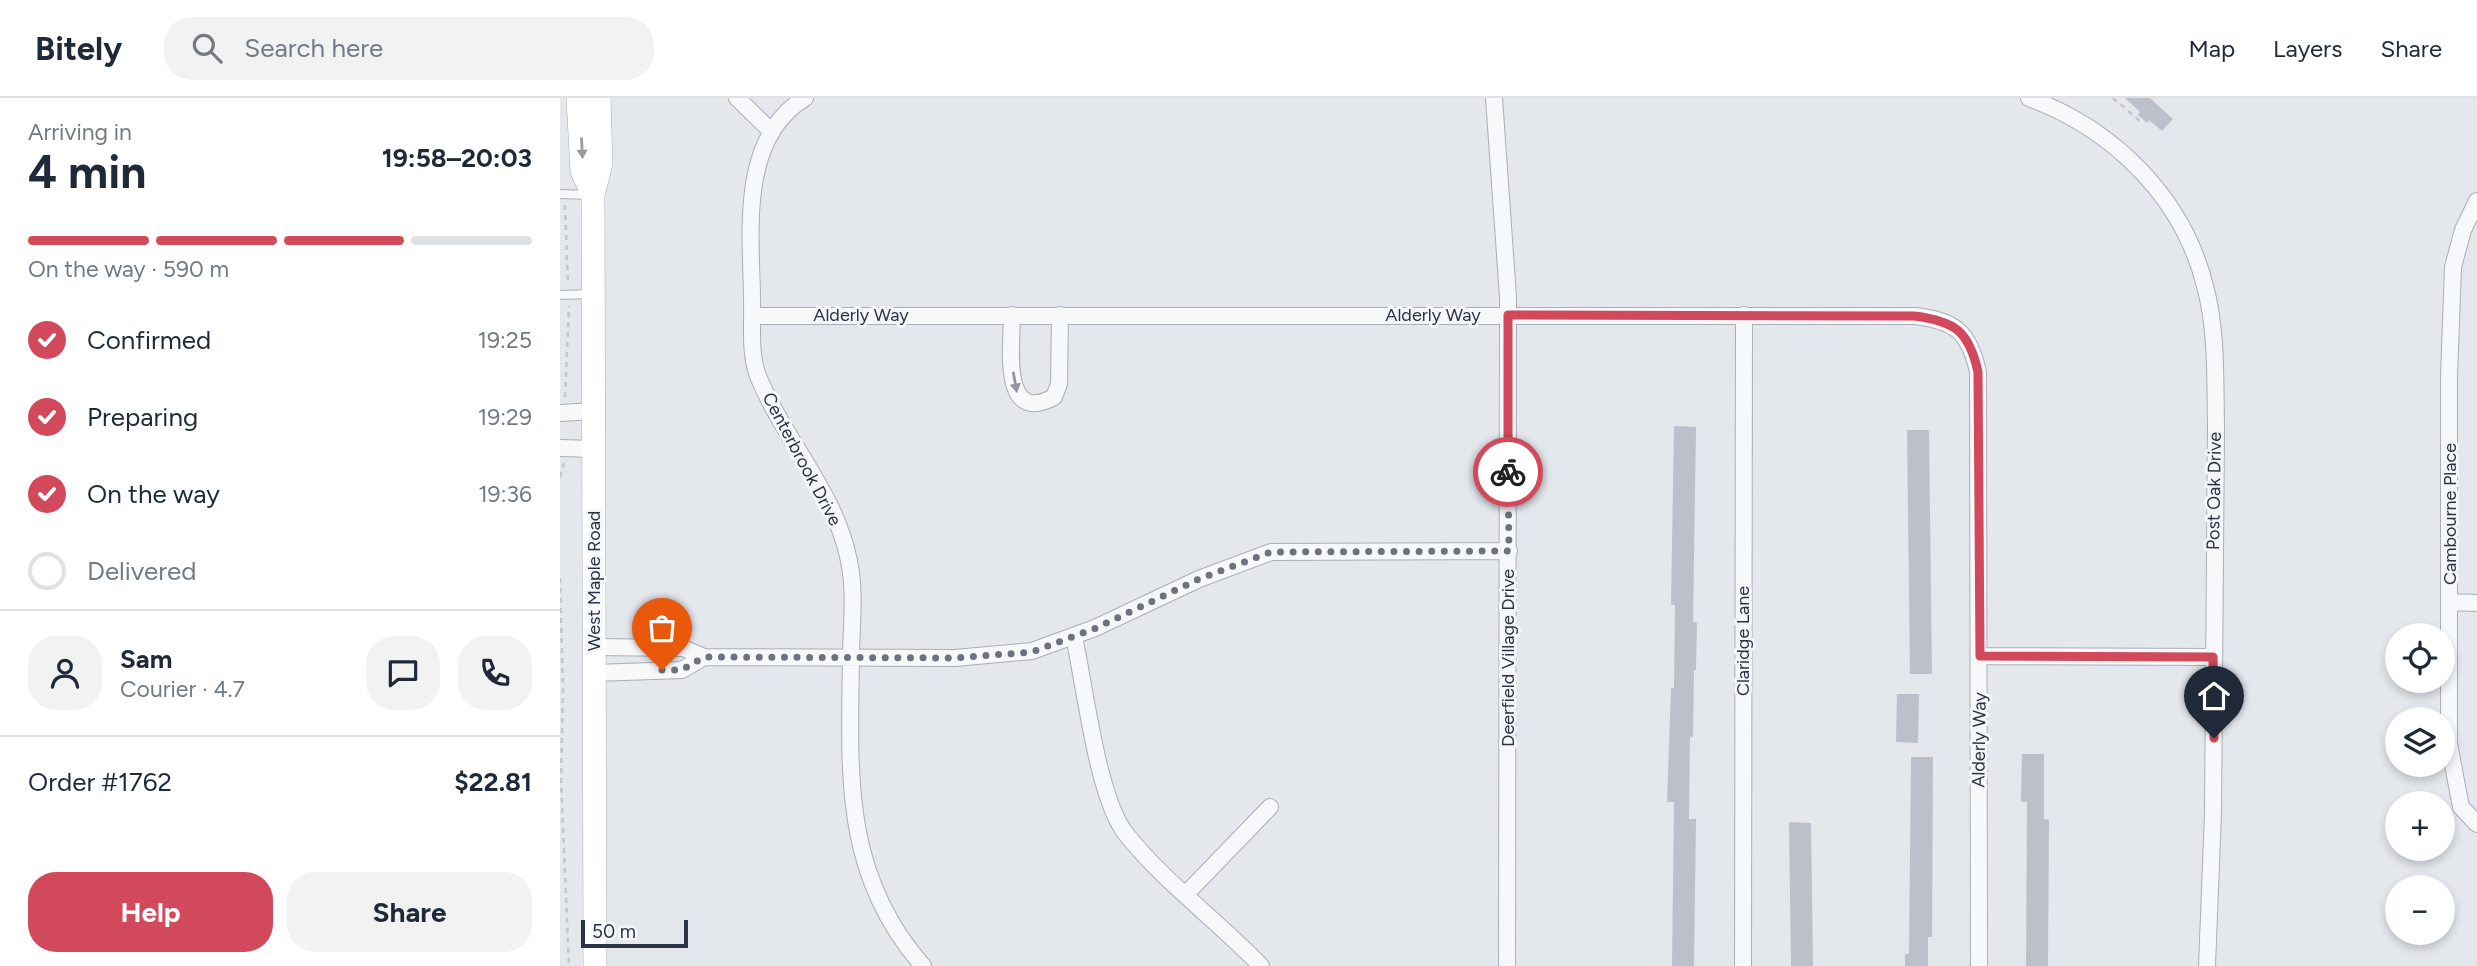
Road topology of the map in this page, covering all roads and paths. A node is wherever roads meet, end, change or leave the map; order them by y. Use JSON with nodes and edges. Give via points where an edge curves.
{"nodes":[{"id":1,"x":578,"y":98,"type":"edge"},
{"id":2,"x":599,"y":98,"type":"edge"},
{"id":3,"x":737,"y":98,"type":"edge"},
{"id":4,"x":1494,"y":98,"type":"edge"},
{"id":5,"x":2029,"y":98,"type":"edge"},
{"id":6,"x":2113,"y":98,"type":"edge"},
{"id":7,"x":802,"y":99,"type":"edge"},
{"id":8,"x":2142,"y":119,"type":"dead end"},
{"id":9,"x":772,"y":132,"type":"junction"},
{"id":10,"x":562,"y":195,"type":"edge"},
{"id":11,"x":593,"y":195,"type":"junction"},
{"id":12,"x":2477,"y":201,"type":"edge"},
{"id":13,"x":593,"y":294,"type":"junction"},
{"id":14,"x":564,"y":295,"type":"edge"},
{"id":15,"x":1012,"y":314,"type":"junction"},
{"id":16,"x":1060,"y":315,"type":"junction"},
{"id":17,"x":1508,"y":315,"type":"junction"},
{"id":18,"x":1744,"y":315,"type":"junction"},
{"id":19,"x":753,"y":316,"type":"junction"},
{"id":20,"x":594,"y":411,"type":"junction"},
{"id":21,"x":563,"y":413,"type":"edge"},
{"id":22,"x":563,"y":449,"type":"edge"},
{"id":23,"x":594,"y":449,"type":"junction"},
{"id":24,"x":560,"y":477,"type":"edge"},
{"id":25,"x":1509,"y":551,"type":"junction"},
{"id":26,"x":560,"y":578,"type":"edge"},
{"id":27,"x":2450,"y":602,"type":"junction"},
{"id":28,"x":2477,"y":603,"type":"edge"},
{"id":29,"x":1074,"y":637,"type":"junction"},
{"id":30,"x":594,"y":648,"type":"junction"},
{"id":31,"x":1980,"y":656,"type":"junction"},
{"id":32,"x":704,"y":657,"type":"junction"},
{"id":33,"x":851,"y":657,"type":"junction"},
{"id":34,"x":2213,"y":657,"type":"junction"},
{"id":35,"x":594,"y":673,"type":"junction"},
{"id":36,"x":1270,"y":807,"type":"dead end"},
{"id":37,"x":2477,"y":824,"type":"edge"},
{"id":38,"x":1185,"y":895,"type":"junction"},
{"id":39,"x":569,"y":966,"type":"edge"},
{"id":40,"x":595,"y":966,"type":"edge"},
{"id":41,"x":923,"y":966,"type":"edge"},
{"id":42,"x":1261,"y":966,"type":"edge"},
{"id":43,"x":1507,"y":966,"type":"edge"},
{"id":44,"x":1743,"y":966,"type":"edge"},
{"id":45,"x":1979,"y":966,"type":"edge"},
{"id":46,"x":2207,"y":966,"type":"edge"}],
"edges":[{"from":1,"to":11,"type":"main road","name":"West Maple Road","one_way":true,"via":[[582,171]]},
{"from":2,"to":11,"type":"main road","name":"West Maple Road","via":[[601,164]]},
{"from":3,"to":9,"type":"street"},
{"from":4,"to":17,"type":"street","name":"Deerfield Village Drive"},
{"from":5,"to":34,"type":"street","name":"Post Oak Drive","via":[[2073,117],[2137,166],[2161,193],[2199,264],[2214,363]]},
{"from":6,"to":8,"type":"path"},
{"from":7,"to":9,"type":"street","name":"Centerbrook Drive"},
{"from":9,"to":19,"type":"street","name":"Centerbrook Drive","via":[[758,163],[751,209]]},
{"from":10,"to":11,"type":"lane"},
{"from":10,"to":14,"type":"path"},
{"from":11,"to":13,"type":"main road","name":"West Maple Road"},
{"from":12,"to":27,"type":"street","name":"Cambourne Place","via":[[2452,267]]},
{"from":13,"to":14,"type":"lane"},
{"from":13,"to":20,"type":"main road","name":"West Maple Road"},
{"from":14,"to":21,"type":"path"},
{"from":15,"to":16,"type":"street","name":"Alderly Way"},
{"from":15,"to":16,"type":"street","one_way":true,"via":[[1013,386],[1029,404],[1042,404],[1054,397],[1059,384]]},
{"from":15,"to":19,"type":"street","name":"Alderly Way"},
{"from":16,"to":17,"type":"street","name":"Alderly Way"},
{"from":17,"to":18,"type":"street","name":"Alderly Way"},
{"from":17,"to":25,"type":"street","name":"Deerfield Village Drive"},
{"from":18,"to":31,"type":"street","name":"Alderly Way","via":[[1914,316],[1939,319],[1968,339],[1978,372]]},
{"from":18,"to":44,"type":"street","name":"Claridge Lane"},
{"from":19,"to":33,"type":"street","name":"Centerbrook Drive","via":[[757,372],[769,402],[844,537],[850,564]]},
{"from":20,"to":21,"type":"street"},
{"from":20,"to":23,"type":"main road","name":"West Maple Road"},
{"from":22,"to":23,"type":"street"},
{"from":22,"to":24,"type":"path"},
{"from":23,"to":30,"type":"main road","name":"West Maple Road"},
{"from":25,"to":29,"type":"street","via":[[1271,552],[1199,579]]},
{"from":25,"to":43,"type":"street","name":"Deerfield Village Drive"},
{"from":26,"to":39,"type":"path","via":[[561,780]]},
{"from":27,"to":28,"type":"street"},
{"from":27,"to":37,"type":"street","name":"Cambourne Place","via":[[2452,767],[2461,807]]},
{"from":29,"to":33,"type":"street","via":[[1048,648],[997,656]]},
{"from":29,"to":38,"type":"street","via":[[1108,794],[1125,832]]},
{"from":30,"to":32,"type":"street","via":[[683,648]]},
{"from":30,"to":35,"type":"main road","name":"West Maple Road"},
{"from":31,"to":34,"type":"street"},
{"from":31,"to":45,"type":"street","name":"Alderly Way"},
{"from":32,"to":33,"type":"street"},
{"from":32,"to":35,"type":"street","via":[[682,670]]},
{"from":33,"to":41,"type":"street","name":"Centerbrook Drive","via":[[853,796],[859,848],[876,896],[899,939]]},
{"from":34,"to":46,"type":"street","name":"Post Oak Drive"},
{"from":35,"to":40,"type":"main road","name":"West Maple Road"},
{"from":36,"to":38,"type":"street"},
{"from":38,"to":42,"type":"street"}]}
